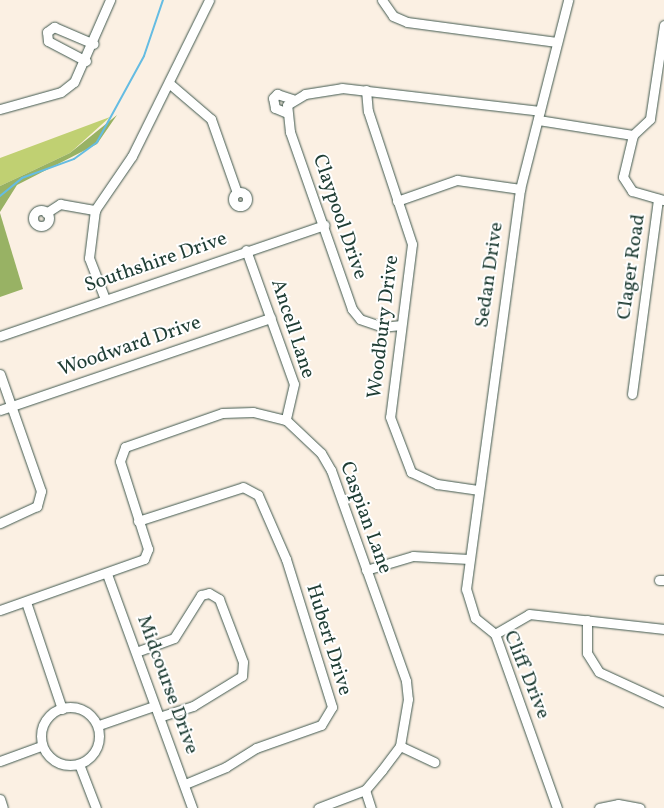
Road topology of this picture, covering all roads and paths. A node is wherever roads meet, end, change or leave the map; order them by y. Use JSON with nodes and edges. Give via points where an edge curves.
{"nodes":[{"id":1,"x":110,"y":0,"type":"edge"},
{"id":2,"x":209,"y":0,"type":"edge"},
{"id":3,"x":382,"y":0,"type":"edge"},
{"id":4,"x":568,"y":0,"type":"edge"},
{"id":5,"x":664,"y":25,"type":"edge"},
{"id":6,"x":557,"y":42,"type":"junction"},
{"id":7,"x":94,"y":44,"type":"junction"},
{"id":8,"x":86,"y":61,"type":"junction"},
{"id":9,"x":170,"y":84,"type":"junction"},
{"id":10,"x":366,"y":90,"type":"junction"},
{"id":11,"x":292,"y":99,"type":"junction"},
{"id":12,"x":0,"y":109,"type":"edge"},
{"id":13,"x":285,"y":112,"type":"junction"},
{"id":14,"x":539,"y":116,"type":"junction"},
{"id":15,"x":632,"y":135,"type":"junction"},
{"id":16,"x":520,"y":189,"type":"junction"},
{"id":17,"x":238,"y":192,"type":"dead end"},
{"id":18,"x":661,"y":199,"type":"edge"},
{"id":19,"x":397,"y":201,"type":"junction"},
{"id":20,"x":95,"y":210,"type":"junction"},
{"id":21,"x":46,"y":212,"type":"dead end"},
{"id":22,"x":325,"y":225,"type":"junction"},
{"id":23,"x":246,"y":250,"type":"junction"},
{"id":24,"x":105,"y":299,"type":"junction"},
{"id":25,"x":271,"y":318,"type":"junction"},
{"id":26,"x":401,"y":325,"type":"junction"},
{"id":27,"x":0,"y":336,"type":"edge"},
{"id":28,"x":0,"y":374,"type":"edge"},
{"id":29,"x":632,"y":394,"type":"dead end"},
{"id":30,"x":11,"y":406,"type":"junction"},
{"id":31,"x":0,"y":410,"type":"edge"},
{"id":32,"x":286,"y":420,"type":"junction"},
{"id":33,"x":478,"y":490,"type":"junction"},
{"id":34,"x":138,"y":521,"type":"junction"},
{"id":35,"x":0,"y":523,"type":"edge"},
{"id":36,"x":469,"y":559,"type":"junction"},
{"id":37,"x":366,"y":570,"type":"junction"},
{"id":38,"x":107,"y":574,"type":"junction"},
{"id":39,"x":26,"y":602,"type":"junction"},
{"id":40,"x":0,"y":610,"type":"edge"},
{"id":41,"x":587,"y":620,"type":"junction"},
{"id":42,"x":664,"y":629,"type":"edge"},
{"id":43,"x":495,"y":634,"type":"junction"},
{"id":44,"x":136,"y":652,"type":"junction"},
{"id":45,"x":664,"y":702,"type":"edge"},
{"id":46,"x":154,"y":706,"type":"junction"},
{"id":47,"x":62,"y":709,"type":"junction"},
{"id":48,"x":160,"y":717,"type":"junction"},
{"id":49,"x":99,"y":726,"type":"junction"},
{"id":50,"x":41,"y":746,"type":"junction"},
{"id":51,"x":400,"y":746,"type":"junction"},
{"id":52,"x":0,"y":761,"type":"edge"},
{"id":53,"x":434,"y":762,"type":"dead end"},
{"id":54,"x":79,"y":764,"type":"junction"},
{"id":55,"x":184,"y":784,"type":"junction"},
{"id":56,"x":365,"y":790,"type":"junction"},
{"id":57,"x":0,"y":799,"type":"edge"},
{"id":58,"x":3,"y":808,"type":"edge"},
{"id":59,"x":96,"y":808,"type":"edge"},
{"id":60,"x":192,"y":808,"type":"edge"},
{"id":61,"x":318,"y":808,"type":"edge"},
{"id":62,"x":371,"y":808,"type":"edge"},
{"id":63,"x":557,"y":808,"type":"edge"},
{"id":64,"x":598,"y":808,"type":"edge"},
{"id":65,"x":640,"y":808,"type":"edge"}],
"edges":[{"from":1,"to":7,"type":"street"},
{"from":2,"to":9,"type":"street"},
{"from":3,"to":6,"type":"street","via":[[394,16],[407,22]]},
{"from":4,"to":6,"type":"street","name":"Sedan Drive"},
{"from":5,"to":15,"type":"street","via":[[650,119]]},
{"from":6,"to":14,"type":"street","name":"Sedan Drive"},
{"from":7,"to":8,"type":"street"},
{"from":7,"to":8,"type":"street","via":[[54,27],[47,32],[48,41]]},
{"from":8,"to":12,"type":"street","via":[[74,82],[61,92]]},
{"from":9,"to":17,"type":"street","via":[[211,119]]},
{"from":9,"to":20,"type":"street","via":[[132,156]]},
{"from":10,"to":11,"type":"street","name":"Claypool Drive","via":[[326,88]]},
{"from":10,"to":14,"type":"street","name":"Claypool Drive"},
{"from":10,"to":19,"type":"street","name":"Woodbury Drive"},
{"from":11,"to":13,"type":"street"},
{"from":11,"to":13,"type":"street","name":"Claypool Drive","via":[[278,94],[273,98],[276,108]]},
{"from":13,"to":22,"type":"street","name":"Claypool Drive"},
{"from":14,"to":15,"type":"street","name":"Claypool Drive"},
{"from":14,"to":16,"type":"street","name":"Sedan Drive"},
{"from":15,"to":18,"type":"street","name":"Clager Road","via":[[623,177],[626,184]]},
{"from":16,"to":19,"type":"street","via":[[457,180]]},
{"from":16,"to":33,"type":"street","name":"Sedan Drive"},
{"from":18,"to":29,"type":"street","name":"Clager Road"},
{"from":19,"to":26,"type":"street","name":"Woodbury Drive","via":[[412,244]]},
{"from":20,"to":21,"type":"street","via":[[60,204]]},
{"from":20,"to":24,"type":"street","via":[[89,258]]},
{"from":22,"to":23,"type":"street","name":"Southshire Drive"},
{"from":22,"to":26,"type":"street","name":"Claypool Drive","via":[[356,314],[383,327]]},
{"from":23,"to":24,"type":"street","name":"Southshire Drive"},
{"from":23,"to":25,"type":"street","name":"Ancell Lane"},
{"from":24,"to":27,"type":"street","name":"Southshire Drive"},
{"from":25,"to":30,"type":"street","name":"Woodward Drive"},
{"from":25,"to":32,"type":"street","name":"Ancell Lane","via":[[294,384]]},
{"from":26,"to":33,"type":"street","name":"Woodbury Drive","via":[[390,417],[403,460],[411,472],[437,484]]},
{"from":28,"to":30,"type":"street"},
{"from":30,"to":31,"type":"street","name":"Woodward Drive"},
{"from":30,"to":35,"type":"street","via":[[41,492],[37,506]]},
{"from":32,"to":34,"type":"street","via":[[253,412],[222,413],[125,447],[120,461]]},
{"from":32,"to":37,"type":"street","name":"Caspian Lane","via":[[327,461]]},
{"from":33,"to":36,"type":"street","name":"Sedan Drive"},
{"from":34,"to":38,"type":"street","via":[[147,554]]},
{"from":34,"to":55,"type":"street","name":"Hubert Drive","via":[[243,487],[258,495],[286,559],[332,707],[321,725],[256,748],[226,767]]},
{"from":36,"to":37,"type":"street","via":[[413,556]]},
{"from":36,"to":43,"type":"street","name":"Cliff Drive","via":[[469,609]]},
{"from":37,"to":51,"type":"street","name":"Caspian Lane","via":[[406,681],[408,718]]},
{"from":38,"to":39,"type":"street"},
{"from":38,"to":44,"type":"street","name":"Midcourse Drive"},
{"from":39,"to":40,"type":"street"},
{"from":39,"to":47,"type":"street"},
{"from":41,"to":42,"type":"street"},
{"from":41,"to":43,"type":"street","via":[[528,614]]},
{"from":41,"to":45,"type":"street","via":[[587,653],[599,672]]},
{"from":43,"to":63,"type":"street","name":"Cliff Drive"},
{"from":44,"to":46,"type":"street","name":"Midcourse Drive"},
{"from":44,"to":48,"type":"street","via":[[174,638],[201,595],[209,593],[219,599],[243,662],[242,676],[193,706]]},
{"from":46,"to":48,"type":"street","name":"Midcourse Drive"},
{"from":46,"to":49,"type":"street"},
{"from":47,"to":49,"type":"street","via":[[85,712]]},
{"from":47,"to":50,"type":"street","via":[[51,714],[41,727]]},
{"from":48,"to":55,"type":"street","name":"Midcourse Drive"},
{"from":49,"to":54,"type":"street","via":[[99,746]]},
{"from":50,"to":52,"type":"street"},
{"from":50,"to":54,"type":"street","via":[[55,761]]},
{"from":51,"to":53,"type":"street"},
{"from":51,"to":56,"type":"street"},
{"from":54,"to":59,"type":"street"},
{"from":55,"to":60,"type":"street","name":"Midcourse Drive"},
{"from":56,"to":61,"type":"street"},
{"from":56,"to":62,"type":"street"},
{"from":57,"to":58,"type":"street"},
{"from":64,"to":65,"type":"street","via":[[618,804]]}]}
